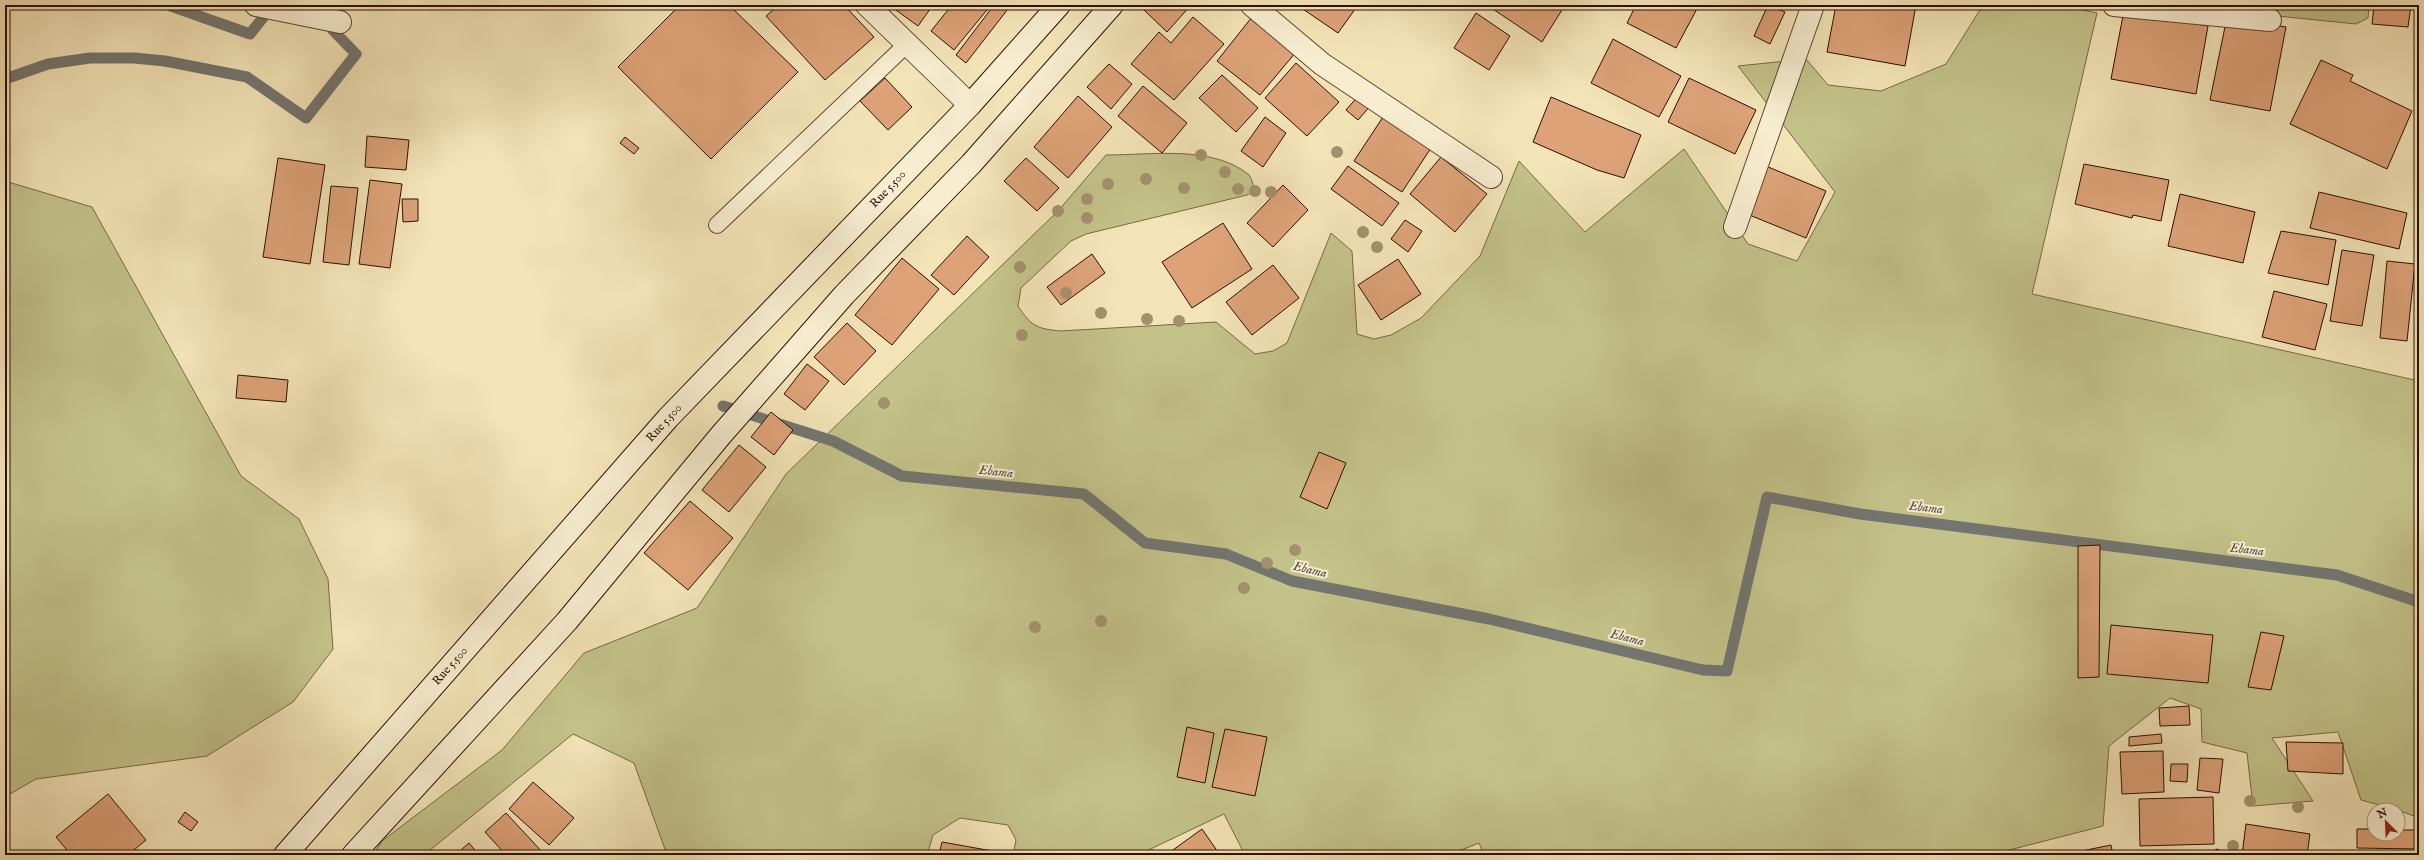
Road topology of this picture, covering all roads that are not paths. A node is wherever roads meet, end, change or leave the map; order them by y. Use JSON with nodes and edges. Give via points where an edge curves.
{"nodes":[{"id":1,"x":256,"y":5,"type":"edge"},
{"id":2,"x":867,"y":5,"type":"edge"},
{"id":3,"x":1059,"y":5,"type":"edge"},
{"id":4,"x":1112,"y":5,"type":"edge"},
{"id":5,"x":1252,"y":5,"type":"edge"},
{"id":6,"x":1813,"y":5,"type":"edge"},
{"id":7,"x":2114,"y":5,"type":"edge"},
{"id":8,"x":2270,"y":20,"type":"dead end"},
{"id":9,"x":340,"y":22,"type":"dead end"},
{"id":10,"x":907,"y":44,"type":"junction"},
{"id":11,"x":970,"y":105,"type":"junction"},
{"id":12,"x":1491,"y":178,"type":"dead end"},
{"id":13,"x":717,"y":225,"type":"dead end"},
{"id":14,"x":1735,"y":227,"type":"dead end"},
{"id":15,"x":285,"y":855,"type":"edge"},
{"id":16,"x":353,"y":855,"type":"edge"}],
"edges":[{"from":1,"to":9,"type":"main road"},
{"from":2,"to":10,"type":"main road"},
{"from":3,"to":11,"type":"main road","name":"Rue 5.500"},
{"from":4,"to":16,"type":"main road","via":[[971,164],[814,329],[567,621]]},
{"from":5,"to":12,"type":"main road","via":[[1322,64]]},
{"from":6,"to":14,"type":"main road"},
{"from":7,"to":8,"type":"main road"},
{"from":10,"to":11,"type":"main road"},
{"from":10,"to":13,"type":"lane"},
{"from":11,"to":15,"type":"main road","name":"Rue 5.500","via":[[668,418]]}]}
